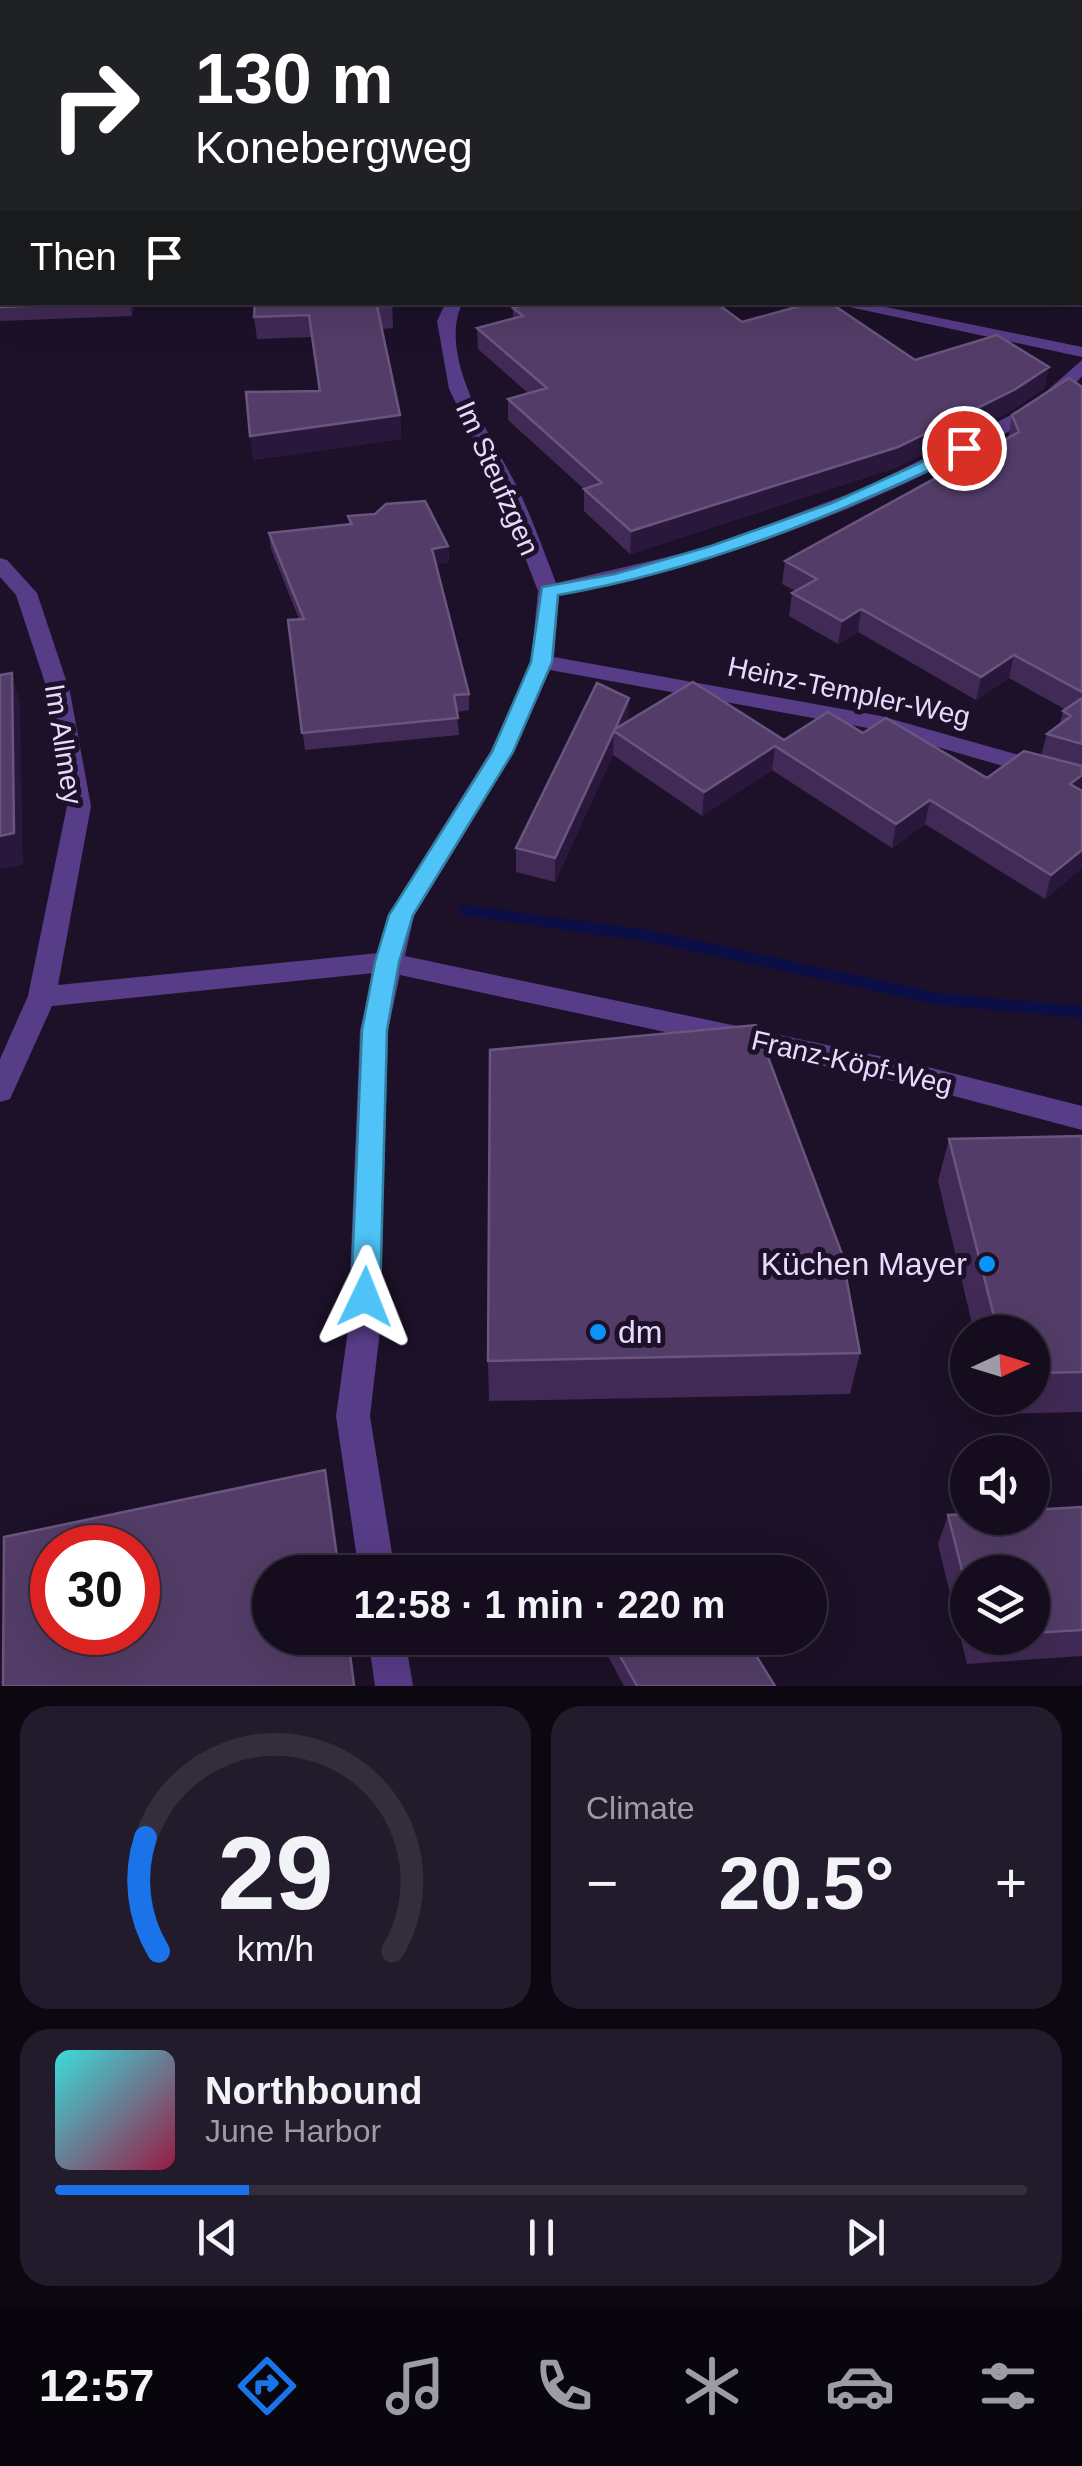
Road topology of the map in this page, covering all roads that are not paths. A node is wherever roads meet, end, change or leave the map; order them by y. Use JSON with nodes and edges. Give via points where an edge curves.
{"nodes":[{"id":1,"x":453,"y":305,"type":"edge"},
{"id":2,"x":849,"y":305,"type":"edge"},
{"id":3,"x":1082,"y":352,"type":"edge"},
{"id":4,"x":1082,"y":365,"type":"edge"},
{"id":5,"x":0,"y":564,"type":"edge"},
{"id":6,"x":549,"y":591,"type":"junction"},
{"id":7,"x":542,"y":662,"type":"junction"},
{"id":8,"x":1082,"y":781,"type":"edge"},
{"id":9,"x":387,"y":962,"type":"junction"},
{"id":10,"x":42,"y":996,"type":"junction"},
{"id":11,"x":0,"y":1092,"type":"edge"},
{"id":12,"x":1082,"y":1118,"type":"edge"},
{"id":13,"x":374,"y":1555,"type":"edge"},
{"id":14,"x":389,"y":1655,"type":"edge"},
{"id":15,"x":394,"y":1686,"type":"edge"}],
"edges":[{"from":1,"to":6,"type":"street","name":"Im Steufzgen","via":[[445,321],[458,389]]},
{"from":2,"to":3,"type":"street"},
{"from":4,"to":6,"type":"street","via":[[1062,394],[1022,418],[839,507],[618,579]]},
{"from":5,"to":10,"type":"street","name":"Im Allmey","via":[[26,593],[59,692],[79,806]]},
{"from":6,"to":7,"type":"street","name":"Im Steufzgen"},
{"from":7,"to":8,"type":"street","name":"Heinz-Templer-Weg","via":[[881,723]]},
{"from":7,"to":9,"type":"street","name":"Im Steufzgen","via":[[502,752],[401,915]]},
{"from":9,"to":10,"type":"street"},
{"from":9,"to":12,"type":"street","name":"Franz-Köpf-Weg","via":[[912,1074]]},
{"from":9,"to":13,"type":"street","name":"Im Steufzgen","via":[[374,1030],[364,1330],[354,1416]]},
{"from":10,"to":11,"type":"street","name":"Im Allmey"},
{"from":14,"to":15,"type":"street"}]}
